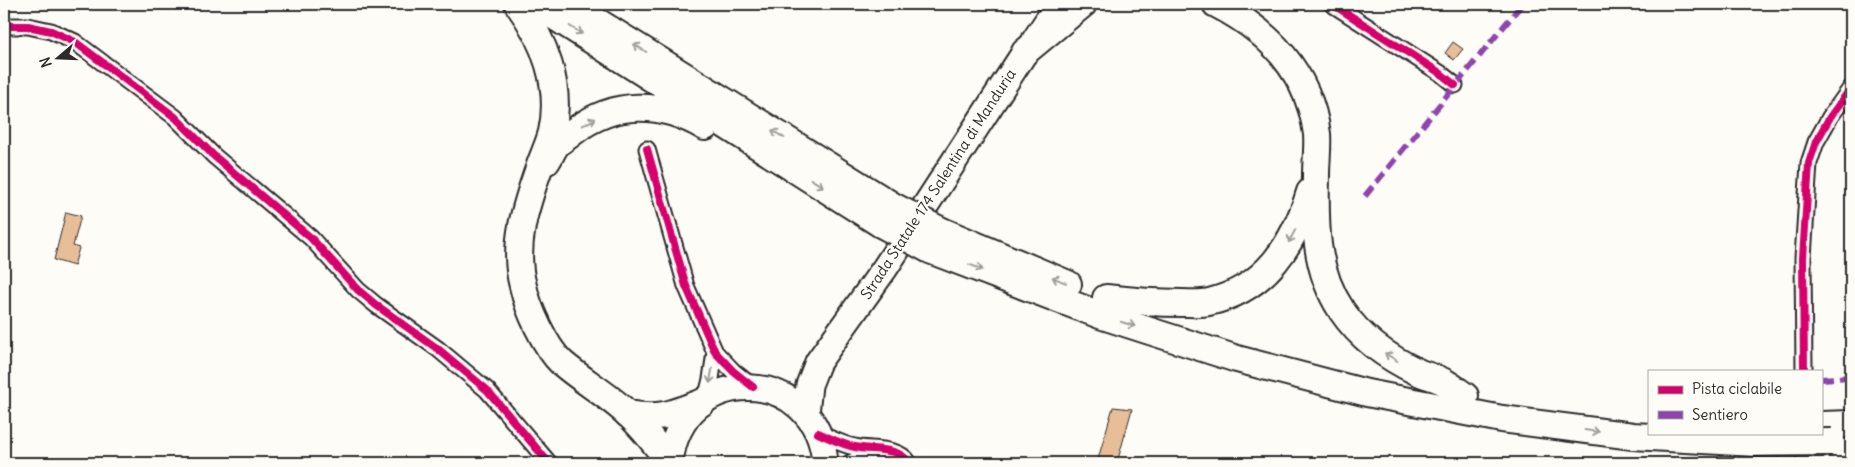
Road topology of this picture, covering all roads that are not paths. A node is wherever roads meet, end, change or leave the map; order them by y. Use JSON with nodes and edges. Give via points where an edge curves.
{"nodes":[{"id":1,"x":518,"y":4,"type":"edge"},
{"id":2,"x":535,"y":4,"type":"edge"},
{"id":3,"x":570,"y":4,"type":"edge"},
{"id":4,"x":1056,"y":4,"type":"edge"},
{"id":5,"x":1083,"y":4,"type":"edge"},
{"id":6,"x":1216,"y":4,"type":"edge"},
{"id":7,"x":1332,"y":4,"type":"edge"},
{"id":8,"x":4,"y":26,"type":"edge"},
{"id":9,"x":1025,"y":52,"type":"junction"},
{"id":10,"x":1455,"y":86,"type":"dead end"},
{"id":11,"x":1851,"y":88,"type":"edge"},
{"id":12,"x":648,"y":148,"type":"dead end"},
{"id":13,"x":786,"y":163,"type":"junction"},
{"id":14,"x":1316,"y":174,"type":"junction"},
{"id":15,"x":534,"y":182,"type":"junction"},
{"id":16,"x":887,"y":215,"type":"junction"},
{"id":17,"x":936,"y":240,"type":"junction"},
{"id":18,"x":1106,"y":298,"type":"junction"},
{"id":19,"x":715,"y":352,"type":"junction"},
{"id":20,"x":818,"y":362,"type":"junction"},
{"id":21,"x":1804,"y":370,"type":"edge"},
{"id":22,"x":760,"y":388,"type":"junction"},
{"id":23,"x":1465,"y":396,"type":"junction"},
{"id":24,"x":703,"y":401,"type":"junction"},
{"id":25,"x":628,"y":414,"type":"junction"},
{"id":26,"x":1648,"y":420,"type":"edge"},
{"id":27,"x":812,"y":423,"type":"junction"},
{"id":28,"x":1837,"y":431,"type":"edge"},
{"id":29,"x":1822,"y":433,"type":"edge"},
{"id":30,"x":1794,"y":434,"type":"edge"},
{"id":31,"x":1816,"y":434,"type":"edge"},
{"id":32,"x":882,"y":448,"type":"junction"},
{"id":33,"x":550,"y":463,"type":"edge"},
{"id":34,"x":670,"y":463,"type":"edge"},
{"id":35,"x":825,"y":463,"type":"edge"},
{"id":36,"x":850,"y":463,"type":"edge"},
{"id":37,"x":909,"y":463,"type":"edge"},
{"id":38,"x":1786,"y":463,"type":"edge"}],
"edges":[{"from":1,"to":15,"type":"highway","via":[[540,38],[552,72],[552,132]]},
{"from":2,"to":13,"type":"highway","one_way":true},
{"from":16,"to":3,"type":"highway","one_way":true},
{"from":4,"to":9,"type":"main road","name":"Strada Statale 174 Salentina di Manduria"},
{"from":5,"to":9,"type":"highway"},
{"from":6,"to":14,"type":"highway","via":[[1262,33],[1283,54],[1300,82],[1312,108],[1317,135]]},
{"from":7,"to":10,"type":"street"},
{"from":8,"to":33,"type":"street","via":[[28,26],[51,31],[76,42],[175,117],[214,156],[311,238],[358,290],[487,390]]},
{"from":9,"to":20,"type":"main road","name":"Strada Statale 174 Salentina di Manduria","via":[[885,268]]},
{"from":11,"to":21,"type":"street","via":[[1816,142],[1809,163],[1803,258]]},
{"from":12,"to":19,"type":"street","via":[[686,286]]},
{"from":15,"to":13,"type":"highway","one_way":true,"via":[[558,144],[585,122],[614,110],[649,107],[686,116],[739,147]]},
{"from":13,"to":16,"type":"highway","one_way":true},
{"from":14,"to":18,"type":"highway","one_way":true,"via":[[1303,216],[1281,255],[1258,279],[1225,297],[1207,302],[1152,303]]},
{"from":23,"to":14,"type":"highway","one_way":true,"via":[[1446,383],[1392,358],[1365,338],[1343,311],[1318,253]]},
{"from":15,"to":25,"type":"highway","via":[[518,250],[522,286],[539,331],[560,361]]},
{"from":16,"to":17,"type":"highway","bridge":true},
{"from":18,"to":17,"type":"highway","one_way":true},
{"from":17,"to":31,"type":"highway","one_way":true,"bridge":true,"via":[[1118,320],[1237,359],[1367,393],[1502,419],[1633,436],[1755,443]]},
{"from":18,"to":23,"type":"highway","via":[[1238,343],[1362,376]]},
{"from":19,"to":22,"type":"street","via":[[733,371]]},
{"from":19,"to":24,"type":"street","one_way":true,"via":[[711,379]]},
{"from":20,"to":22,"type":"main road","name":"Strada Statale 174 Salentina di Manduria","via":[[793,379]]},
{"from":20,"to":27,"type":"main road","name":"Strada Statale 174 Salentina di Manduria","via":[[809,385]]},
{"from":22,"to":24,"type":"main road","name":"Strada Statale 174 Salentina di Manduria","via":[[736,388]]},
{"from":22,"to":27,"type":"main road","via":[[788,399]]},
{"from":23,"to":26,"type":"highway"},
{"from":24,"to":25,"type":"highway","via":[[665,416]]},
{"from":24,"to":34,"type":"main road","via":[[682,423],[673,442]]},
{"from":25,"to":34,"type":"highway"},
{"from":27,"to":32,"type":"street","via":[[855,447]]},
{"from":27,"to":35,"type":"main road","via":[[824,451]]},
{"from":29,"to":28,"type":"highway","one_way":true,"bridge":true},
{"from":30,"to":38,"type":"street"},
{"from":32,"to":36,"type":"street"},
{"from":32,"to":37,"type":"street","via":[[906,458]]}]}
